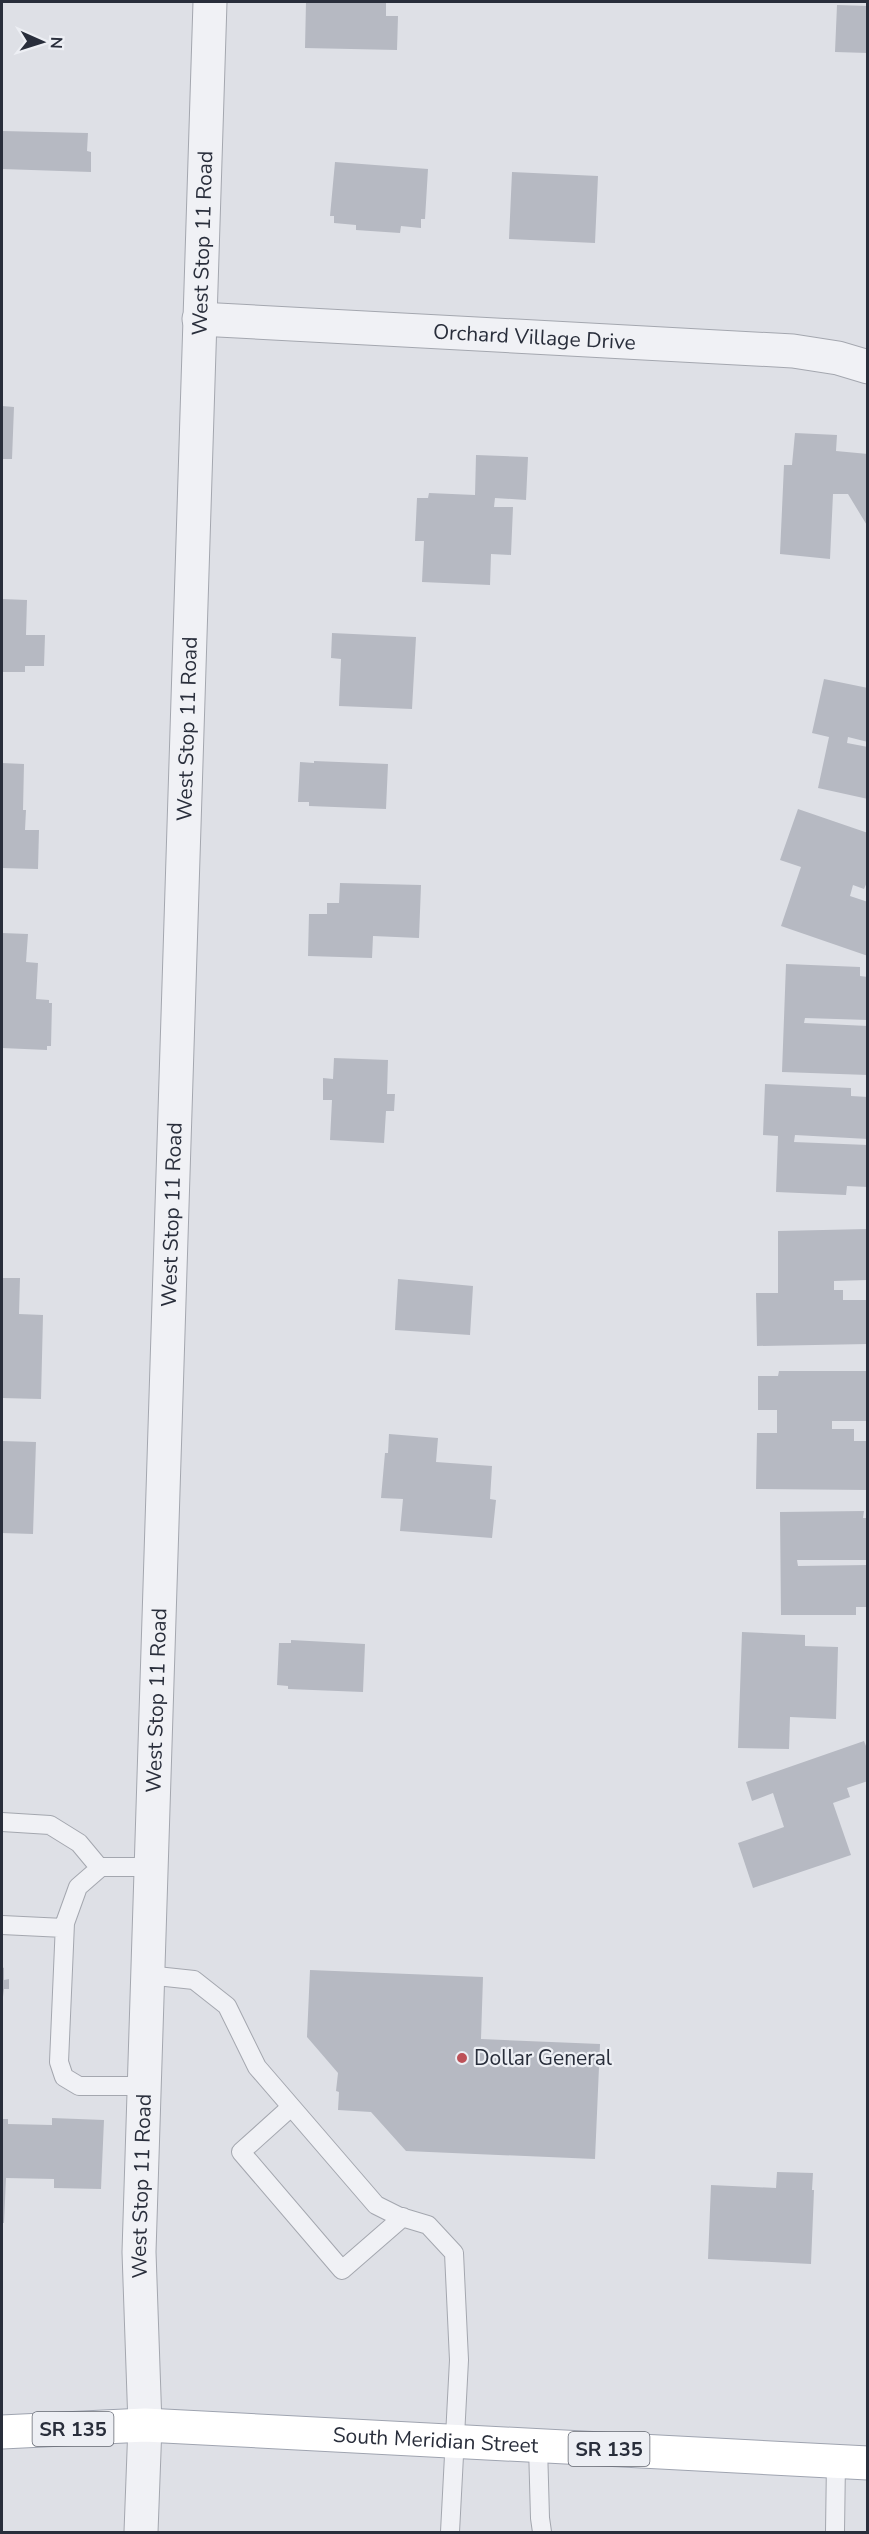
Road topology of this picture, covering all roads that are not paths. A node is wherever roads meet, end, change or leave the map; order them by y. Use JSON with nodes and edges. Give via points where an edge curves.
{"nodes":[{"id":1,"x":210,"y":2,"type":"edge"},
{"id":2,"x":199,"y":319,"type":"junction"},
{"id":3,"x":867,"y":367,"type":"edge"},
{"id":4,"x":2,"y":1822,"type":"edge"},
{"id":5,"x":101,"y":1867,"type":"junction"},
{"id":6,"x":151,"y":1867,"type":"junction"},
{"id":7,"x":2,"y":1924,"type":"edge"},
{"id":8,"x":64,"y":1928,"type":"junction"},
{"id":9,"x":147,"y":1975,"type":"junction"},
{"id":10,"x":144,"y":2086,"type":"junction"},
{"id":11,"x":291,"y":2107,"type":"junction"},
{"id":12,"x":403,"y":2217,"type":"junction"},
{"id":13,"x":145,"y":2426,"type":"junction"},
{"id":14,"x":2,"y":2432,"type":"edge"},
{"id":15,"x":456,"y":2441,"type":"junction"},
{"id":16,"x":538,"y":2446,"type":"junction"},
{"id":17,"x":852,"y":2462,"type":"edge"},
{"id":18,"x":141,"y":2532,"type":"edge"},
{"id":19,"x":450,"y":2532,"type":"edge"},
{"id":20,"x":542,"y":2532,"type":"edge"},
{"id":21,"x":835,"y":2532,"type":"edge"}],
"edges":[{"from":1,"to":2,"type":"street","name":"West Stop 11 Road"},
{"from":2,"to":3,"type":"street","name":"Orchard Village Drive","via":[[793,351]]},
{"from":2,"to":6,"type":"street","name":"West Stop 11 Road"},
{"from":4,"to":5,"type":"lane","via":[[50,1825],[79,1843]]},
{"from":5,"to":6,"type":"lane"},
{"from":5,"to":8,"type":"lane","via":[[78,1887]]},
{"from":6,"to":9,"type":"street","name":"West Stop 11 Road"},
{"from":7,"to":8,"type":"lane"},
{"from":8,"to":10,"type":"lane","via":[[59,2062],[64,2077],[79,2086]]},
{"from":9,"to":10,"type":"street","name":"West Stop 11 Road"},
{"from":9,"to":11,"type":"lane","via":[[194,1980],[227,2006],[256,2067]]},
{"from":10,"to":13,"type":"street","name":"West Stop 11 Road","via":[[139,2252]]},
{"from":11,"to":12,"type":"lane","via":[[376,2205]]},
{"from":11,"to":12,"type":"lane","via":[[242,2152],[342,2270]]},
{"from":12,"to":15,"type":"lane","via":[[428,2225],[454,2253],[459,2361]]},
{"from":13,"to":14,"type":"main road","name":"South Meridian Street","number":"SR 135"},
{"from":13,"to":15,"type":"main road","name":"South Meridian Street","number":"SR 135"},
{"from":13,"to":18,"type":"street","name":"West Stop 11 Road"},
{"from":15,"to":16,"type":"main road","name":"South Meridian Street","number":"SR 135"},
{"from":15,"to":19,"type":"lane"},
{"from":16,"to":17,"type":"main road","name":"South Meridian Street","number":"SR 135"},
{"from":16,"to":20,"type":"lane"},
{"from":17,"to":21,"type":"lane"}]}
